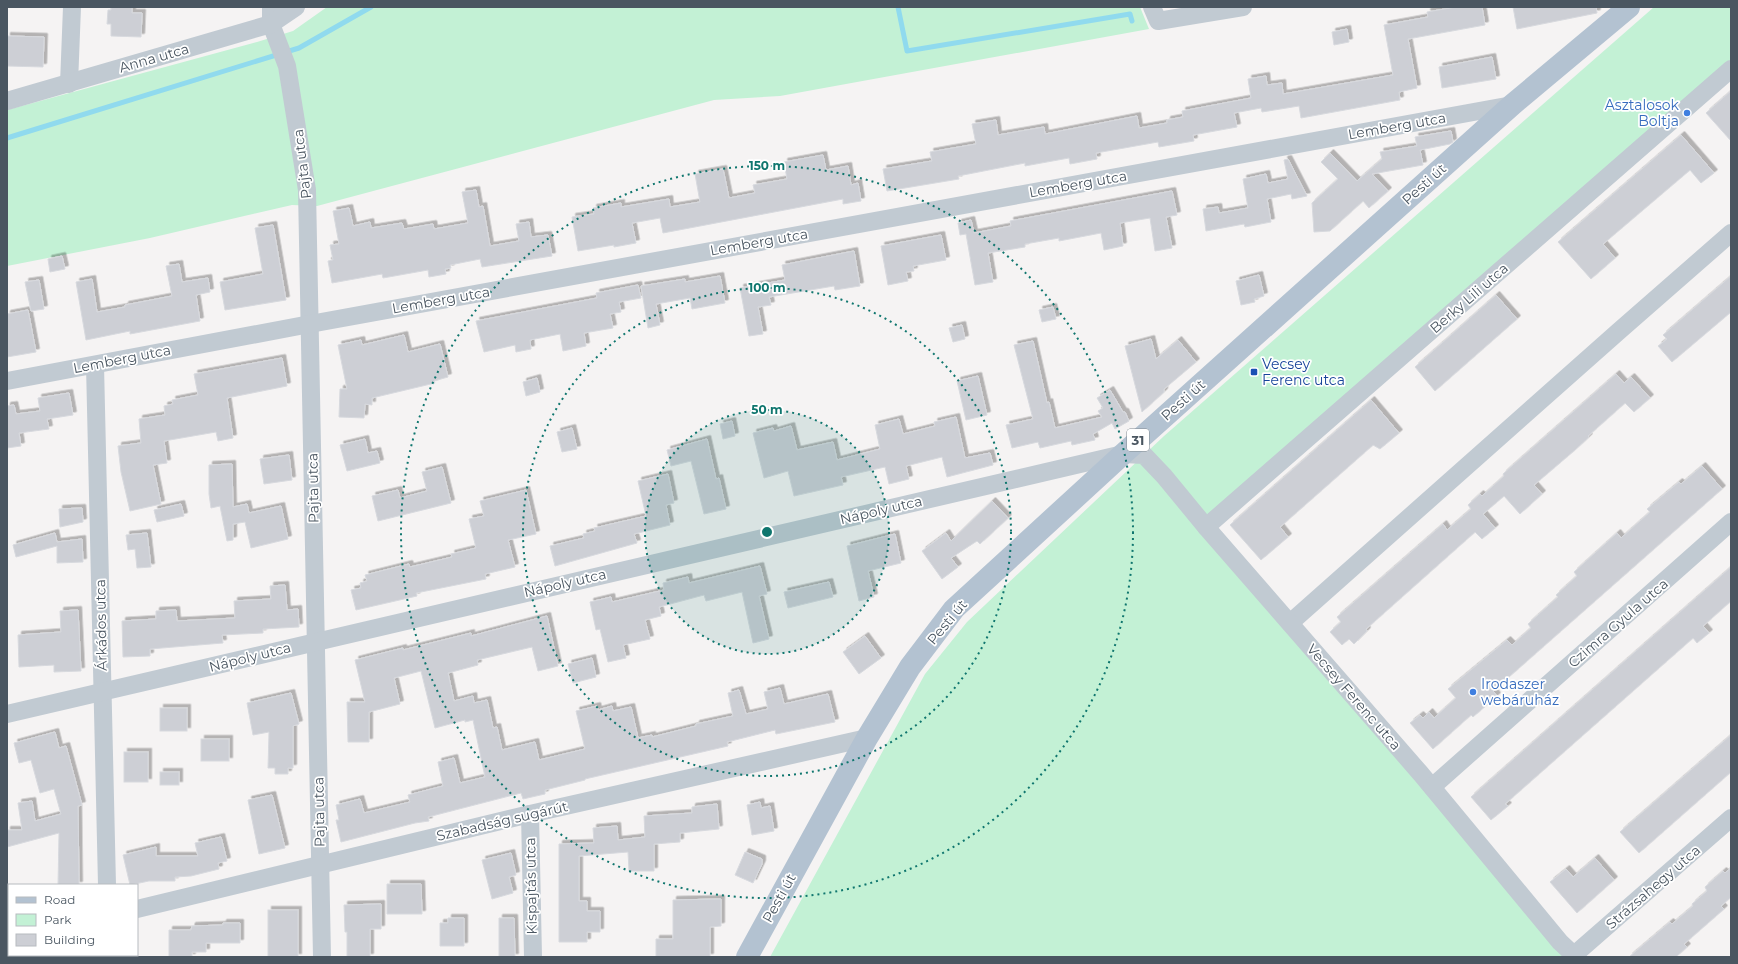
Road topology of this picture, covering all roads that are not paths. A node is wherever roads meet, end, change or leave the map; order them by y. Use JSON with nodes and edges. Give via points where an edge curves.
{"nodes":[{"id":1,"x":72,"y":7,"type":"edge"},
{"id":2,"x":296,"y":7,"type":"edge"},
{"id":3,"x":1152,"y":7,"type":"edge"},
{"id":4,"x":1242,"y":7,"type":"edge"},
{"id":5,"x":1629,"y":7,"type":"edge"},
{"id":6,"x":272,"y":20,"type":"edge"},
{"id":7,"x":1731,"y":69,"type":"edge"},
{"id":8,"x":68,"y":84,"type":"junction"},
{"id":9,"x":7,"y":100,"type":"edge"},
{"id":10,"x":1512,"y":105,"type":"junction"},
{"id":11,"x":1731,"y":233,"type":"edge"},
{"id":12,"x":310,"y":324,"type":"junction"},
{"id":13,"x":95,"y":365,"type":"junction"},
{"id":14,"x":7,"y":381,"type":"edge"},
{"id":15,"x":1123,"y":454,"type":"junction"},
{"id":16,"x":1731,"y":522,"type":"edge"},
{"id":17,"x":1206,"y":527,"type":"junction"},
{"id":18,"x":1290,"y":623,"type":"junction"},
{"id":19,"x":315,"y":641,"type":"junction"},
{"id":20,"x":103,"y":692,"type":"junction"},
{"id":21,"x":7,"y":714,"type":"edge"},
{"id":22,"x":867,"y":738,"type":"junction"},
{"id":23,"x":1432,"y":787,"type":"junction"},
{"id":24,"x":530,"y":814,"type":"junction"},
{"id":25,"x":1731,"y":818,"type":"edge"},
{"id":26,"x":320,"y":865,"type":"junction"},
{"id":27,"x":107,"y":884,"type":"edge"},
{"id":28,"x":138,"y":909,"type":"edge"},
{"id":29,"x":1575,"y":956,"type":"edge"},
{"id":30,"x":322,"y":957,"type":"edge"},
{"id":31,"x":533,"y":957,"type":"edge"},
{"id":32,"x":747,"y":957,"type":"edge"}],
"edges":[{"from":1,"to":8,"type":"street"},
{"from":2,"to":6,"type":"street","name":"Anna utca"},
{"from":3,"to":4,"type":"street","via":[[1158,21]]},
{"from":5,"to":10,"type":"main road","name":"Pesti út","number":"31"},
{"from":6,"to":8,"type":"street","name":"Anna utca"},
{"from":6,"to":12,"type":"street","name":"Pajta utca","via":[[287,66],[307,190]]},
{"from":7,"to":17,"type":"street","name":"Berky Lili utca"},
{"from":8,"to":9,"type":"street","name":"Anna utca"},
{"from":10,"to":12,"type":"street","name":"Lemberg utca"},
{"from":10,"to":15,"type":"main road","name":"Pesti út","number":"31"},
{"from":11,"to":18,"type":"street"},
{"from":12,"to":13,"type":"street","name":"Lemberg utca"},
{"from":12,"to":19,"type":"street","name":"Pajta utca"},
{"from":13,"to":14,"type":"street","name":"Lemberg utca"},
{"from":13,"to":20,"type":"street","name":"Árkádos utca"},
{"from":15,"to":17,"type":"street","name":"Vecsey Ferenc utca","via":[[1144,455]]},
{"from":15,"to":19,"type":"street","name":"Nápoly utca"},
{"from":15,"to":22,"type":"main road","name":"Pesti út","number":"31","via":[[954,609],[910,666]]},
{"from":16,"to":23,"type":"street","name":"Czimra Gyula utca"},
{"from":17,"to":18,"type":"street","name":"Vecsey Ferenc utca"},
{"from":18,"to":23,"type":"street","name":"Vecsey Ferenc utca"},
{"from":19,"to":20,"type":"street","name":"Nápoly utca"},
{"from":19,"to":26,"type":"street","name":"Pajta utca"},
{"from":20,"to":21,"type":"street","name":"Nápoly utca"},
{"from":20,"to":27,"type":"street","name":"Árkádos utca"},
{"from":22,"to":24,"type":"street","name":"Szabadság sugárút"},
{"from":22,"to":32,"type":"main road","name":"Pesti út","number":"31"},
{"from":23,"to":29,"type":"street","name":"Vecsey Ferenc utca","via":[[1560,942]]},
{"from":24,"to":26,"type":"street","name":"Szabadság sugárút"},
{"from":24,"to":31,"type":"street","name":"Kispajtás utca"},
{"from":25,"to":29,"type":"street","name":"Strázsahegy utca"},
{"from":26,"to":28,"type":"street","name":"Szabadság sugárút"},
{"from":26,"to":30,"type":"street","name":"Pajta utca"}]}
